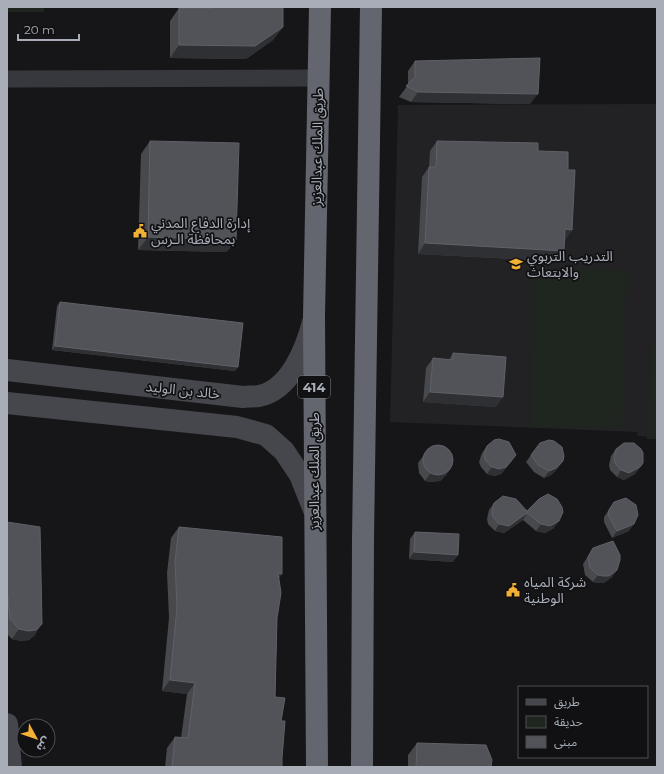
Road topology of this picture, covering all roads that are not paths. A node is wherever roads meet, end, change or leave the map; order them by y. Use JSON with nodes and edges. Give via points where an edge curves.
{"nodes":[{"id":1,"x":320,"y":7,"type":"edge"},
{"id":2,"x":371,"y":7,"type":"edge"},
{"id":3,"x":318,"y":78,"type":"junction"},
{"id":4,"x":7,"y":79,"type":"edge"},
{"id":5,"x":314,"y":317,"type":"junction"},
{"id":6,"x":7,"y":370,"type":"edge"},
{"id":7,"x":7,"y":403,"type":"edge"},
{"id":8,"x":314,"y":510,"type":"junction"},
{"id":9,"x":7,"y":724,"type":"edge"},
{"id":10,"x":11,"y":767,"type":"edge"},
{"id":11,"x":317,"y":767,"type":"edge"},
{"id":12,"x":362,"y":767,"type":"edge"}],
"edges":[{"from":1,"to":3,"type":"highway","name":"طريق الملك عبدالعزيز","number":"414"},
{"from":2,"to":12,"type":"highway"},
{"from":3,"to":4,"type":"street"},
{"from":3,"to":5,"type":"highway","name":"طريق الملك عبدالعزيز","number":"414"},
{"from":5,"to":6,"type":"street","name":"خالد بن الوليد","via":[[309,338],[287,377],[276,389],[260,396],[243,397]]},
{"from":5,"to":8,"type":"highway","name":"طريق الملك عبدالعزيز","number":"414"},
{"from":7,"to":8,"type":"street","via":[[237,427],[266,434],[284,451],[300,475]]},
{"from":8,"to":11,"type":"highway","name":"طريق الملك عبدالعزيز","number":"414"},
{"from":9,"to":10,"type":"street"}]}
